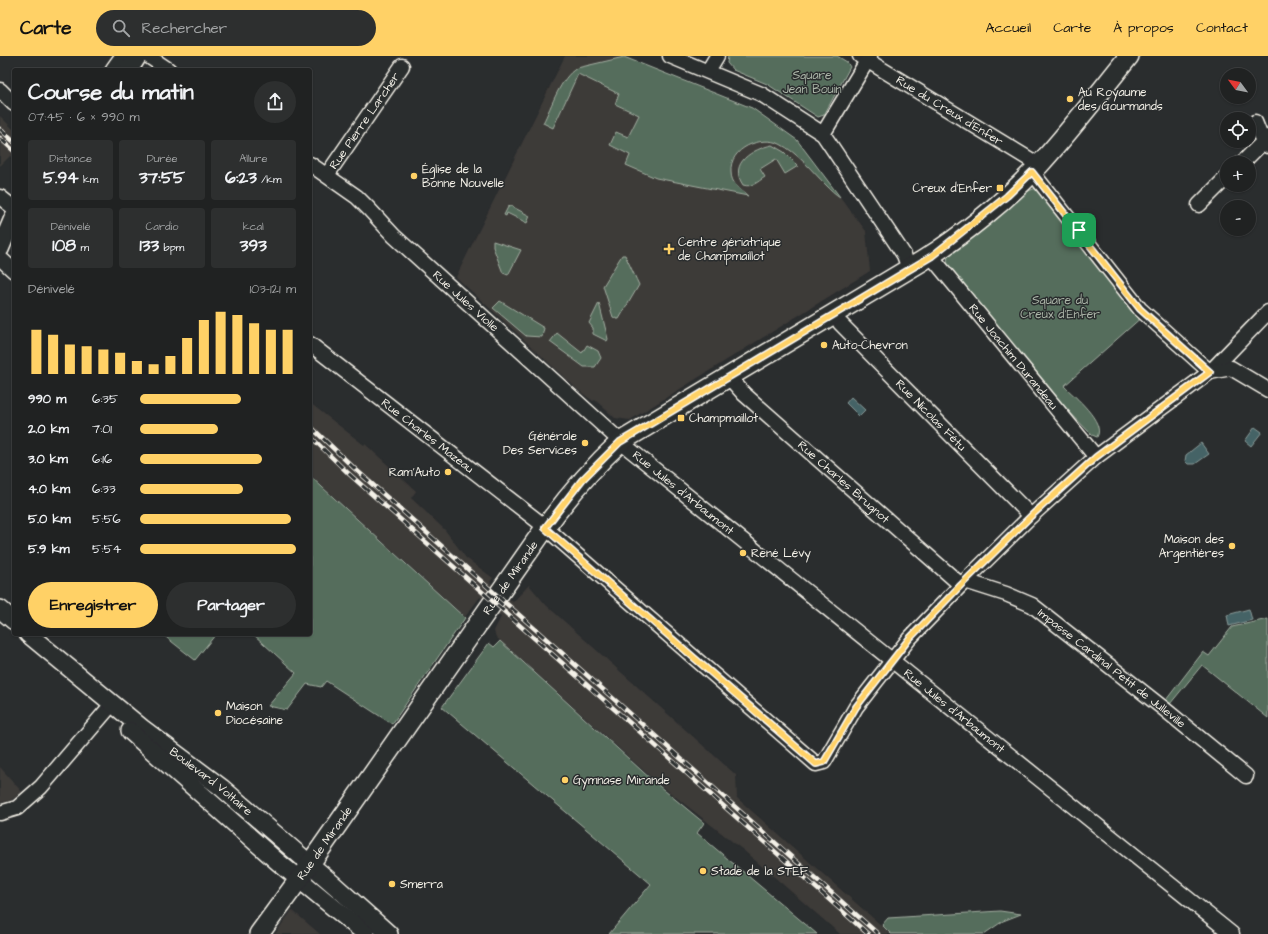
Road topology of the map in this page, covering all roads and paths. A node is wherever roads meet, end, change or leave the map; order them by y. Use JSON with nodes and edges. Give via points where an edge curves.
{"nodes":[{"id":1,"x":124,"y":56,"type":"edge"},
{"id":2,"x":138,"y":56,"type":"edge"},
{"id":3,"x":148,"y":56,"type":"edge"},
{"id":4,"x":670,"y":56,"type":"edge"},
{"id":5,"x":717,"y":56,"type":"edge"},
{"id":6,"x":1129,"y":56,"type":"edge"},
{"id":7,"x":866,"y":57,"type":"edge"},
{"id":8,"x":402,"y":66,"type":"dead end"},
{"id":9,"x":115,"y":68,"type":"edge"},
{"id":10,"x":130,"y":68,"type":"edge"},
{"id":11,"x":166,"y":68,"type":"edge"},
{"id":12,"x":708,"y":71,"type":"junction"},
{"id":13,"x":0,"y":90,"type":"edge"},
{"id":14,"x":12,"y":102,"type":"edge"},
{"id":15,"x":1256,"y":124,"type":"edge"},
{"id":16,"x":823,"y":134,"type":"junction"},
{"id":17,"x":1266,"y":141,"type":"edge"},
{"id":18,"x":1250,"y":156,"type":"edge"},
{"id":19,"x":312,"y":165,"type":"edge"},
{"id":20,"x":1036,"y":169,"type":"junction"},
{"id":21,"x":327,"y":175,"type":"junction"},
{"id":22,"x":1220,"y":184,"type":"edge"},
{"id":23,"x":0,"y":197,"type":"edge"},
{"id":24,"x":1199,"y":205,"type":"dead end"},
{"id":25,"x":12,"y":206,"type":"edge"},
{"id":26,"x":12,"y":221,"type":"edge"},
{"id":27,"x":12,"y":240,"type":"edge"},
{"id":28,"x":0,"y":249,"type":"edge"},
{"id":29,"x":0,"y":253,"type":"edge"},
{"id":30,"x":932,"y":256,"type":"junction"},
{"id":31,"x":0,"y":258,"type":"edge"},
{"id":32,"x":12,"y":269,"type":"edge"},
{"id":33,"x":909,"y":269,"type":"junction"},
{"id":34,"x":1268,"y":312,"type":"edge"},
{"id":35,"x":834,"y":313,"type":"junction"},
{"id":36,"x":312,"y":346,"type":"edge"},
{"id":37,"x":1210,"y":372,"type":"junction"},
{"id":38,"x":728,"y":376,"type":"junction"},
{"id":39,"x":1268,"y":390,"type":"edge"},
{"id":40,"x":620,"y":442,"type":"junction"},
{"id":41,"x":1096,"y":457,"type":"junction"},
{"id":42,"x":1031,"y":516,"type":"junction"},
{"id":43,"x":545,"y":528,"type":"junction"},
{"id":44,"x":963,"y":583,"type":"junction"},
{"id":45,"x":0,"y":609,"type":"edge"},
{"id":46,"x":12,"y":619,"type":"edge"},
{"id":47,"x":0,"y":621,"type":"edge"},
{"id":48,"x":12,"y":631,"type":"edge"},
{"id":49,"x":17,"y":636,"type":"edge"},
{"id":50,"x":30,"y":636,"type":"edge"},
{"id":51,"x":891,"y":661,"type":"junction"},
{"id":52,"x":107,"y":710,"type":"junction"},
{"id":53,"x":1246,"y":776,"type":"dead end"},
{"id":54,"x":0,"y":813,"type":"edge"},
{"id":55,"x":310,"y":864,"type":"junction"},
{"id":56,"x":299,"y":880,"type":"junction"},
{"id":57,"x":259,"y":934,"type":"edge"},
{"id":58,"x":366,"y":934,"type":"edge"},
{"id":59,"x":389,"y":934,"type":"edge"},
{"id":60,"x":1232,"y":934,"type":"edge"}],
"edges":[{"from":1,"to":9,"type":"street"},
{"from":2,"to":10,"type":"street"},
{"from":3,"to":11,"type":"street"},
{"from":4,"to":12,"type":"street"},
{"from":5,"to":12,"type":"street"},
{"from":6,"to":20,"type":"main road","name":"Rue de Mirande"},
{"from":7,"to":16,"type":"street"},
{"from":7,"to":20,"type":"street","name":"Rue du Creux d'Enfer"},
{"from":8,"to":21,"type":"street","name":"Rue Pierre Larcher"},
{"from":12,"to":16,"type":"street","via":[[761,94]]},
{"from":13,"to":14,"type":"street"},
{"from":15,"to":17,"type":"street"},
{"from":16,"to":33,"type":"street","via":[[904,255]]},
{"from":17,"to":18,"type":"street"},
{"from":19,"to":21,"type":"street","name":"Rue Jules Violle"},
{"from":20,"to":30,"type":"main road","name":"Rue de Mirande","via":[[1007,196]]},
{"from":20,"to":37,"type":"street","via":[[1140,309]]},
{"from":21,"to":40,"type":"street","name":"Rue Jules Violle","via":[[369,209],[394,236]]},
{"from":22,"to":24,"type":"street"},
{"from":23,"to":25,"type":"street"},
{"from":26,"to":28,"type":"street"},
{"from":27,"to":29,"type":"street"},
{"from":30,"to":33,"type":"main road","name":"Rue de Mirande"},
{"from":30,"to":41,"type":"street","name":"Rue Joachim Durandeau"},
{"from":31,"to":32,"type":"street"},
{"from":33,"to":35,"type":"main road","name":"Rue de Mirande"},
{"from":34,"to":37,"type":"street"},
{"from":35,"to":38,"type":"main road","name":"Rue de Mirande"},
{"from":35,"to":42,"type":"street","name":"Rue Nicolas Fétu","via":[[840,323]]},
{"from":36,"to":43,"type":"street","name":"Rue Charles Mazeau"},
{"from":37,"to":39,"type":"street","via":[[1231,368]]},
{"from":37,"to":41,"type":"street"},
{"from":38,"to":40,"type":"main road","name":"Rue de Mirande"},
{"from":38,"to":44,"type":"street","name":"Rue Charles Brugnot","via":[[744,394]]},
{"from":40,"to":43,"type":"main road","name":"Rue de Mirande","via":[[582,480]]},
{"from":40,"to":51,"type":"street","name":"Rue Jules d'Arbaumont"},
{"from":41,"to":42,"type":"street"},
{"from":42,"to":44,"type":"street"},
{"from":43,"to":51,"type":"street","name":"Rue Charles Mazeau","via":[[812,762],[824,762],[856,707]]},
{"from":43,"to":55,"type":"main road","name":"Rue de Mirande"},
{"from":44,"to":51,"type":"street"},
{"from":44,"to":53,"type":"street","name":"Impasse Cardinal Petit de Julleville","via":[[1006,594],[1032,605]]},
{"from":45,"to":46,"type":"street"},
{"from":47,"to":48,"type":"street","name":"Boulevard Voltaire"},
{"from":49,"to":52,"type":"street","name":"Boulevard Voltaire"},
{"from":50,"to":55,"type":"street","name":"Boulevard Voltaire","via":[[142,728],[222,788]]},
{"from":51,"to":60,"type":"street","name":"Rue Jules d'Arbaumont"},
{"from":52,"to":54,"type":"street","via":[[41,787],[17,808]]},
{"from":52,"to":56,"type":"street","name":"Boulevard Voltaire"},
{"from":55,"to":56,"type":"main road","name":"Rue de Mirande"},
{"from":55,"to":59,"type":"street","name":"Boulevard Voltaire"},
{"from":56,"to":57,"type":"main road","name":"Rue de Mirande"},
{"from":56,"to":58,"type":"street","name":"Boulevard Voltaire"}]}
